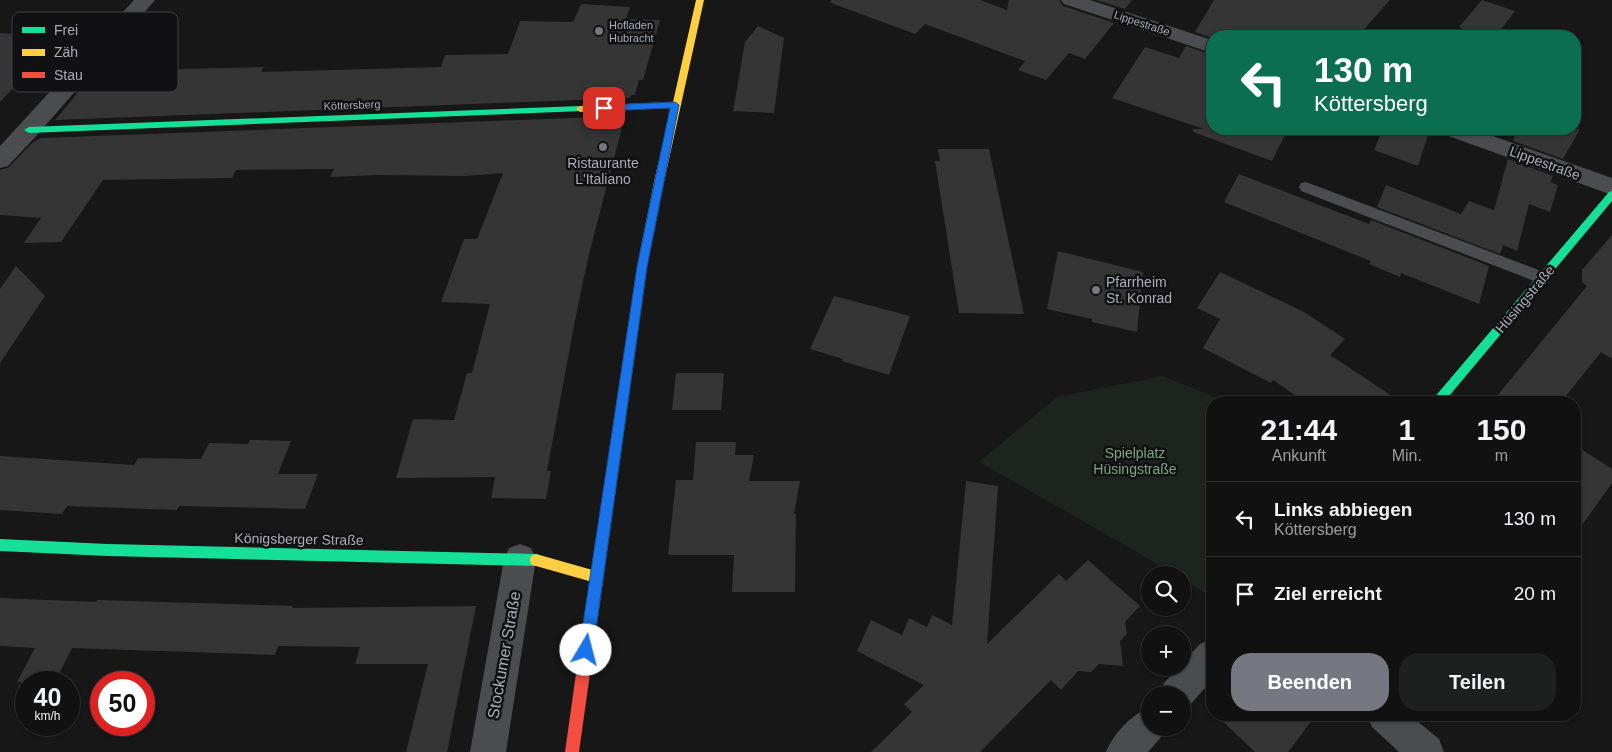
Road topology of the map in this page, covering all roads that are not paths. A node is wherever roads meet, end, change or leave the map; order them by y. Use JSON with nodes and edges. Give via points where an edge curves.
{"nodes":[{"id":1,"x":145,"y":0,"type":"edge"},
{"id":2,"x":700,"y":0,"type":"edge"},
{"id":3,"x":1071,"y":0,"type":"edge"},
{"id":4,"x":134,"y":12,"type":"edge"},
{"id":5,"x":1206,"y":45,"type":"edge"},
{"id":6,"x":63,"y":92,"type":"edge"},
{"id":7,"x":675,"y":105,"type":"junction"},
{"id":8,"x":29,"y":130,"type":"junction"},
{"id":9,"x":1468,"y":135,"type":"edge"},
{"id":10,"x":0,"y":160,"type":"edge"},
{"id":11,"x":1306,"y":187,"type":"dead end"},
{"id":12,"x":1612,"y":187,"type":"edge"},
{"id":13,"x":1612,"y":194,"type":"edge"},
{"id":14,"x":1543,"y":278,"type":"junction"},
{"id":15,"x":1442,"y":396,"type":"edge"},
{"id":16,"x":0,"y":545,"type":"edge"},
{"id":17,"x":520,"y":559,"type":"junction"},
{"id":18,"x":596,"y":577,"type":"junction"},
{"id":19,"x":1206,"y":662,"type":"edge"},
{"id":20,"x":1184,"y":686,"type":"edge"},
{"id":21,"x":1391,"y":721,"type":"edge"},
{"id":22,"x":1141,"y":734,"type":"edge"},
{"id":23,"x":488,"y":752,"type":"edge"},
{"id":24,"x":572,"y":752,"type":"edge"},
{"id":25,"x":1124,"y":752,"type":"edge"},
{"id":26,"x":1426,"y":752,"type":"edge"}],
"edges":[{"from":1,"to":4,"type":"street"},
{"from":2,"to":7,"type":"street"},
{"from":3,"to":5,"type":"street","name":"Lippestraße"},
{"from":6,"to":8,"type":"street"},
{"from":7,"to":8,"type":"street","name":"Köttersberg"},
{"from":7,"to":18,"type":"street","via":[[642,267]]},
{"from":8,"to":10,"type":"street"},
{"from":9,"to":12,"type":"street","name":"Lippestraße"},
{"from":11,"to":14,"type":"lane"},
{"from":13,"to":14,"type":"street","name":"Hüsingstraße"},
{"from":14,"to":15,"type":"street","name":"Hüsingstraße"},
{"from":16,"to":17,"type":"street","name":"Königsberger Straße"},
{"from":17,"to":18,"type":"street","name":"Königsberger Straße","via":[[536,560]]},
{"from":17,"to":23,"type":"street","name":"Stockumer Straße"},
{"from":18,"to":24,"type":"street"},
{"from":19,"to":20,"type":"street"},
{"from":21,"to":26,"type":"street"},
{"from":22,"to":25,"type":"street"}]}
